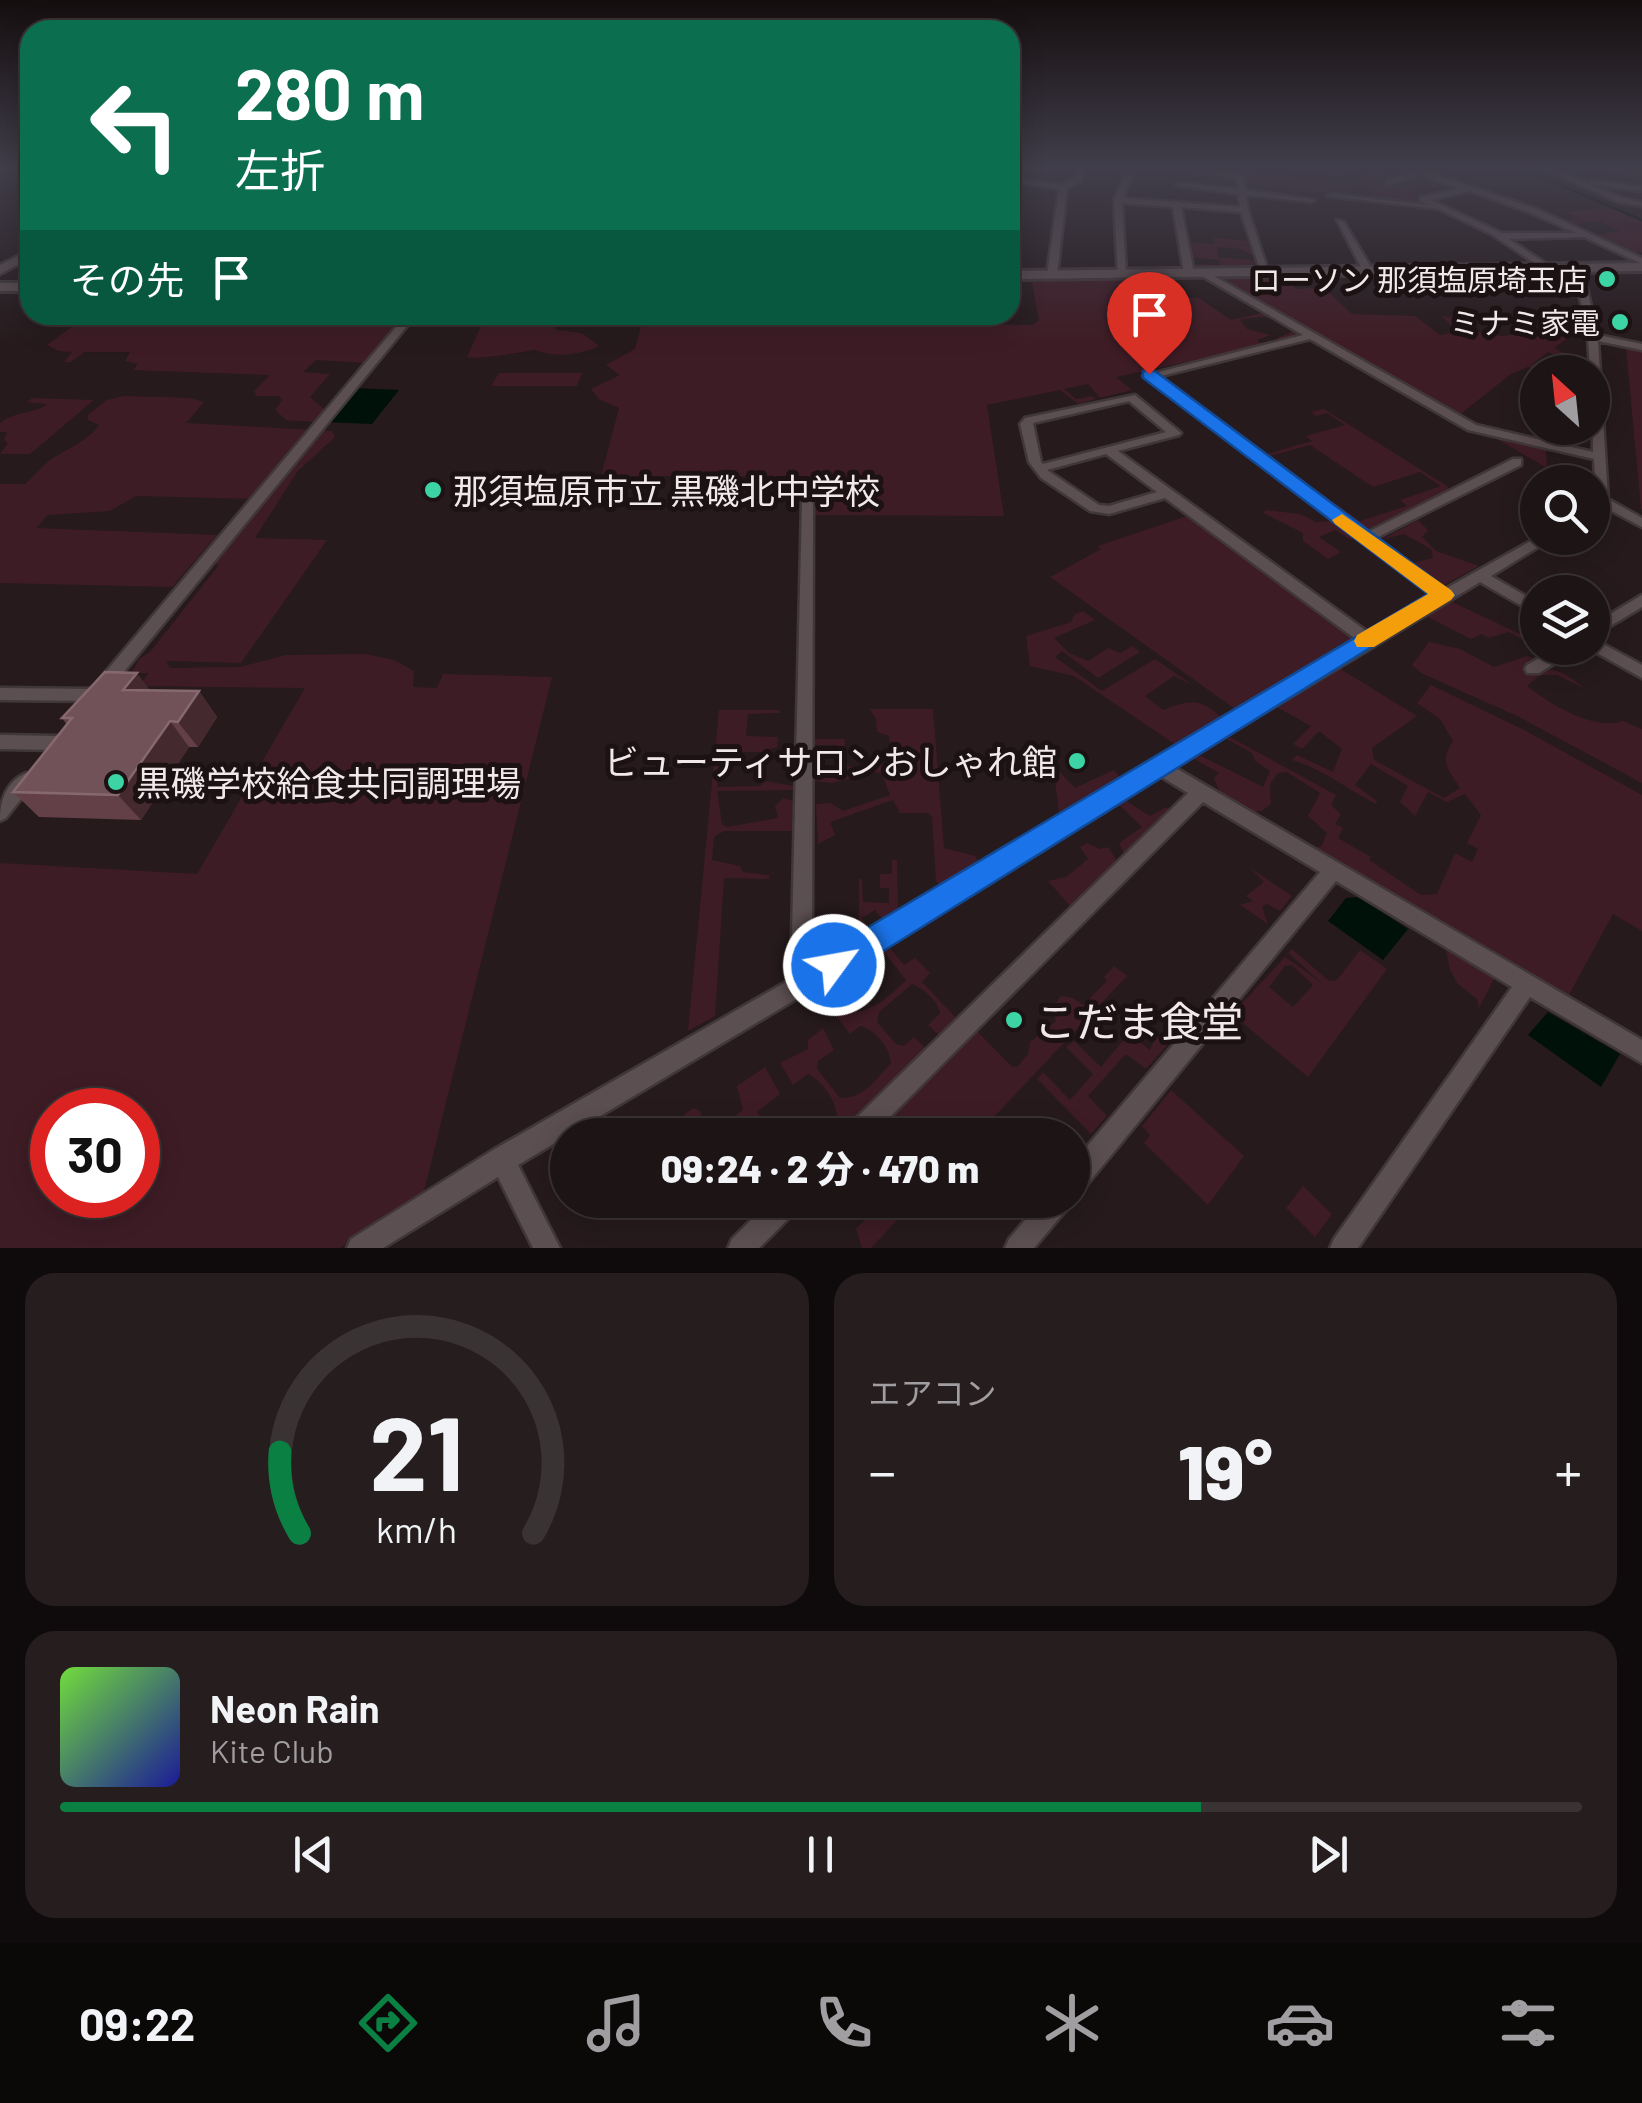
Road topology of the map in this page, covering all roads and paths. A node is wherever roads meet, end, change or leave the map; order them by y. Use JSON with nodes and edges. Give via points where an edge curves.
{"nodes":[{"id":1,"x":1058,"y":226,"type":"edge"},
{"id":2,"x":1119,"y":226,"type":"edge"},
{"id":3,"x":1183,"y":226,"type":"edge"},
{"id":4,"x":1250,"y":226,"type":"edge"},
{"id":5,"x":1342,"y":226,"type":"edge"},
{"id":6,"x":1481,"y":226,"type":"edge"},
{"id":7,"x":1565,"y":226,"type":"edge"},
{"id":8,"x":1501,"y":236,"type":"junction"},
{"id":9,"x":1590,"y":236,"type":"junction"},
{"id":10,"x":1642,"y":264,"type":"edge"},
{"id":11,"x":1578,"y":268,"type":"junction"},
{"id":12,"x":1548,"y":269,"type":"junction"},
{"id":13,"x":1368,"y":271,"type":"junction"},
{"id":14,"x":1266,"y":272,"type":"junction"},
{"id":15,"x":1195,"y":273,"type":"junction"},
{"id":16,"x":1121,"y":274,"type":"junction"},
{"id":17,"x":1020,"y":275,"type":"edge"},
{"id":18,"x":1052,"y":275,"type":"junction"},
{"id":19,"x":404,"y":325,"type":"edge"},
{"id":20,"x":1310,"y":336,"type":"junction"},
{"id":21,"x":1594,"y":337,"type":"junction"},
{"id":22,"x":1642,"y":347,"type":"edge"},
{"id":23,"x":1108,"y":450,"type":"junction"},
{"id":24,"x":1600,"y":457,"type":"junction"},
{"id":25,"x":1517,"y":462,"type":"dead end"},
{"id":26,"x":1600,"y":465,"type":"edge"},
{"id":27,"x":1040,"y":468,"type":"junction"},
{"id":28,"x":1165,"y":494,"type":"junction"},
{"id":29,"x":807,"y":505,"type":"dead end"},
{"id":30,"x":1610,"y":511,"type":"edge"},
{"id":31,"x":1642,"y":524,"type":"edge"},
{"id":32,"x":1366,"y":538,"type":"junction"},
{"id":33,"x":1520,"y":553,"type":"edge"},
{"id":34,"x":1480,"y":575,"type":"junction"},
{"id":35,"x":1444,"y":595,"type":"junction"},
{"id":36,"x":1520,"y":599,"type":"edge"},
{"id":37,"x":1642,"y":600,"type":"edge"},
{"id":38,"x":1610,"y":620,"type":"edge"},
{"id":39,"x":1367,"y":640,"type":"junction"},
{"id":40,"x":1610,"y":653,"type":"edge"},
{"id":41,"x":1540,"y":665,"type":"edge"},
{"id":42,"x":1534,"y":669,"type":"dead end"},
{"id":43,"x":1642,"y":672,"type":"edge"},
{"id":44,"x":0,"y":694,"type":"edge"},
{"id":45,"x":0,"y":742,"type":"edge"},
{"id":46,"x":56,"y":744,"type":"edge"},
{"id":47,"x":1158,"y":766,"type":"junction"},
{"id":48,"x":34,"y":771,"type":"edge"},
{"id":49,"x":1202,"y":792,"type":"junction"},
{"id":50,"x":0,"y":813,"type":"edge"},
{"id":51,"x":1332,"y":872,"type":"junction"},
{"id":52,"x":801,"y":984,"type":"junction"},
{"id":53,"x":1525,"y":986,"type":"junction"},
{"id":54,"x":1642,"y":1052,"type":"edge"},
{"id":55,"x":872,"y":1118,"type":"edge"},
{"id":56,"x":502,"y":1159,"type":"junction"},
{"id":57,"x":1090,"y":1161,"type":"edge"},
{"id":58,"x":771,"y":1218,"type":"edge"},
{"id":59,"x":1043,"y":1218,"type":"edge"},
{"id":60,"x":360,"y":1248,"type":"edge"},
{"id":61,"x":547,"y":1248,"type":"edge"},
{"id":62,"x":741,"y":1248,"type":"edge"},
{"id":63,"x":1018,"y":1248,"type":"edge"},
{"id":64,"x":1343,"y":1248,"type":"edge"}],
"edges":[{"from":1,"to":18,"type":"street"},
{"from":2,"to":16,"type":"street"},
{"from":3,"to":15,"type":"street"},
{"from":4,"to":14,"type":"street"},
{"from":5,"to":13,"type":"street"},
{"from":6,"to":8,"type":"street"},
{"from":7,"to":9,"type":"street"},
{"from":8,"to":9,"type":"street"},
{"from":8,"to":12,"type":"street"},
{"from":9,"to":10,"type":"street"},
{"from":10,"to":11,"type":"main road"},
{"from":11,"to":12,"type":"main road"},
{"from":11,"to":21,"type":"street"},
{"from":12,"to":13,"type":"main road"},
{"from":13,"to":14,"type":"main road"},
{"from":14,"to":15,"type":"main road"},
{"from":15,"to":16,"type":"main road"},
{"from":15,"to":20,"type":"street"},
{"from":16,"to":18,"type":"main road"},
{"from":17,"to":18,"type":"main road"},
{"from":19,"to":44,"type":"street","via":[[92,701]]},
{"from":20,"to":24,"type":"street","via":[[1472,428]]},
{"from":20,"to":32,"type":"street","via":[[1148,376]]},
{"from":21,"to":22,"type":"street"},
{"from":21,"to":24,"type":"street"},
{"from":23,"to":27,"type":"street"},
{"from":23,"to":27,"type":"street","via":[[1175,432],[1126,396],[1029,420]]},
{"from":23,"to":28,"type":"street"},
{"from":24,"to":26,"type":"street"},
{"from":25,"to":32,"type":"street"},
{"from":27,"to":28,"type":"street","via":[[1094,508]]},
{"from":28,"to":39,"type":"street"},
{"from":29,"to":52,"type":"street"},
{"from":30,"to":31,"type":"street"},
{"from":32,"to":35,"type":"street"},
{"from":33,"to":34,"type":"street"},
{"from":34,"to":35,"type":"street"},
{"from":34,"to":36,"type":"street"},
{"from":35,"to":39,"type":"street"},
{"from":37,"to":38,"type":"street"},
{"from":39,"to":47,"type":"street"},
{"from":40,"to":43,"type":"street"},
{"from":41,"to":42,"type":"street"},
{"from":45,"to":46,"type":"street"},
{"from":47,"to":49,"type":"street"},
{"from":47,"to":52,"type":"street"},
{"from":48,"to":50,"type":"street"},
{"from":49,"to":51,"type":"street"},
{"from":49,"to":55,"type":"street"},
{"from":51,"to":53,"type":"street"},
{"from":51,"to":57,"type":"street"},
{"from":52,"to":56,"type":"street"},
{"from":53,"to":54,"type":"street"},
{"from":53,"to":64,"type":"street"},
{"from":56,"to":60,"type":"street"},
{"from":56,"to":61,"type":"street"},
{"from":58,"to":62,"type":"street"},
{"from":59,"to":63,"type":"street"}]}
